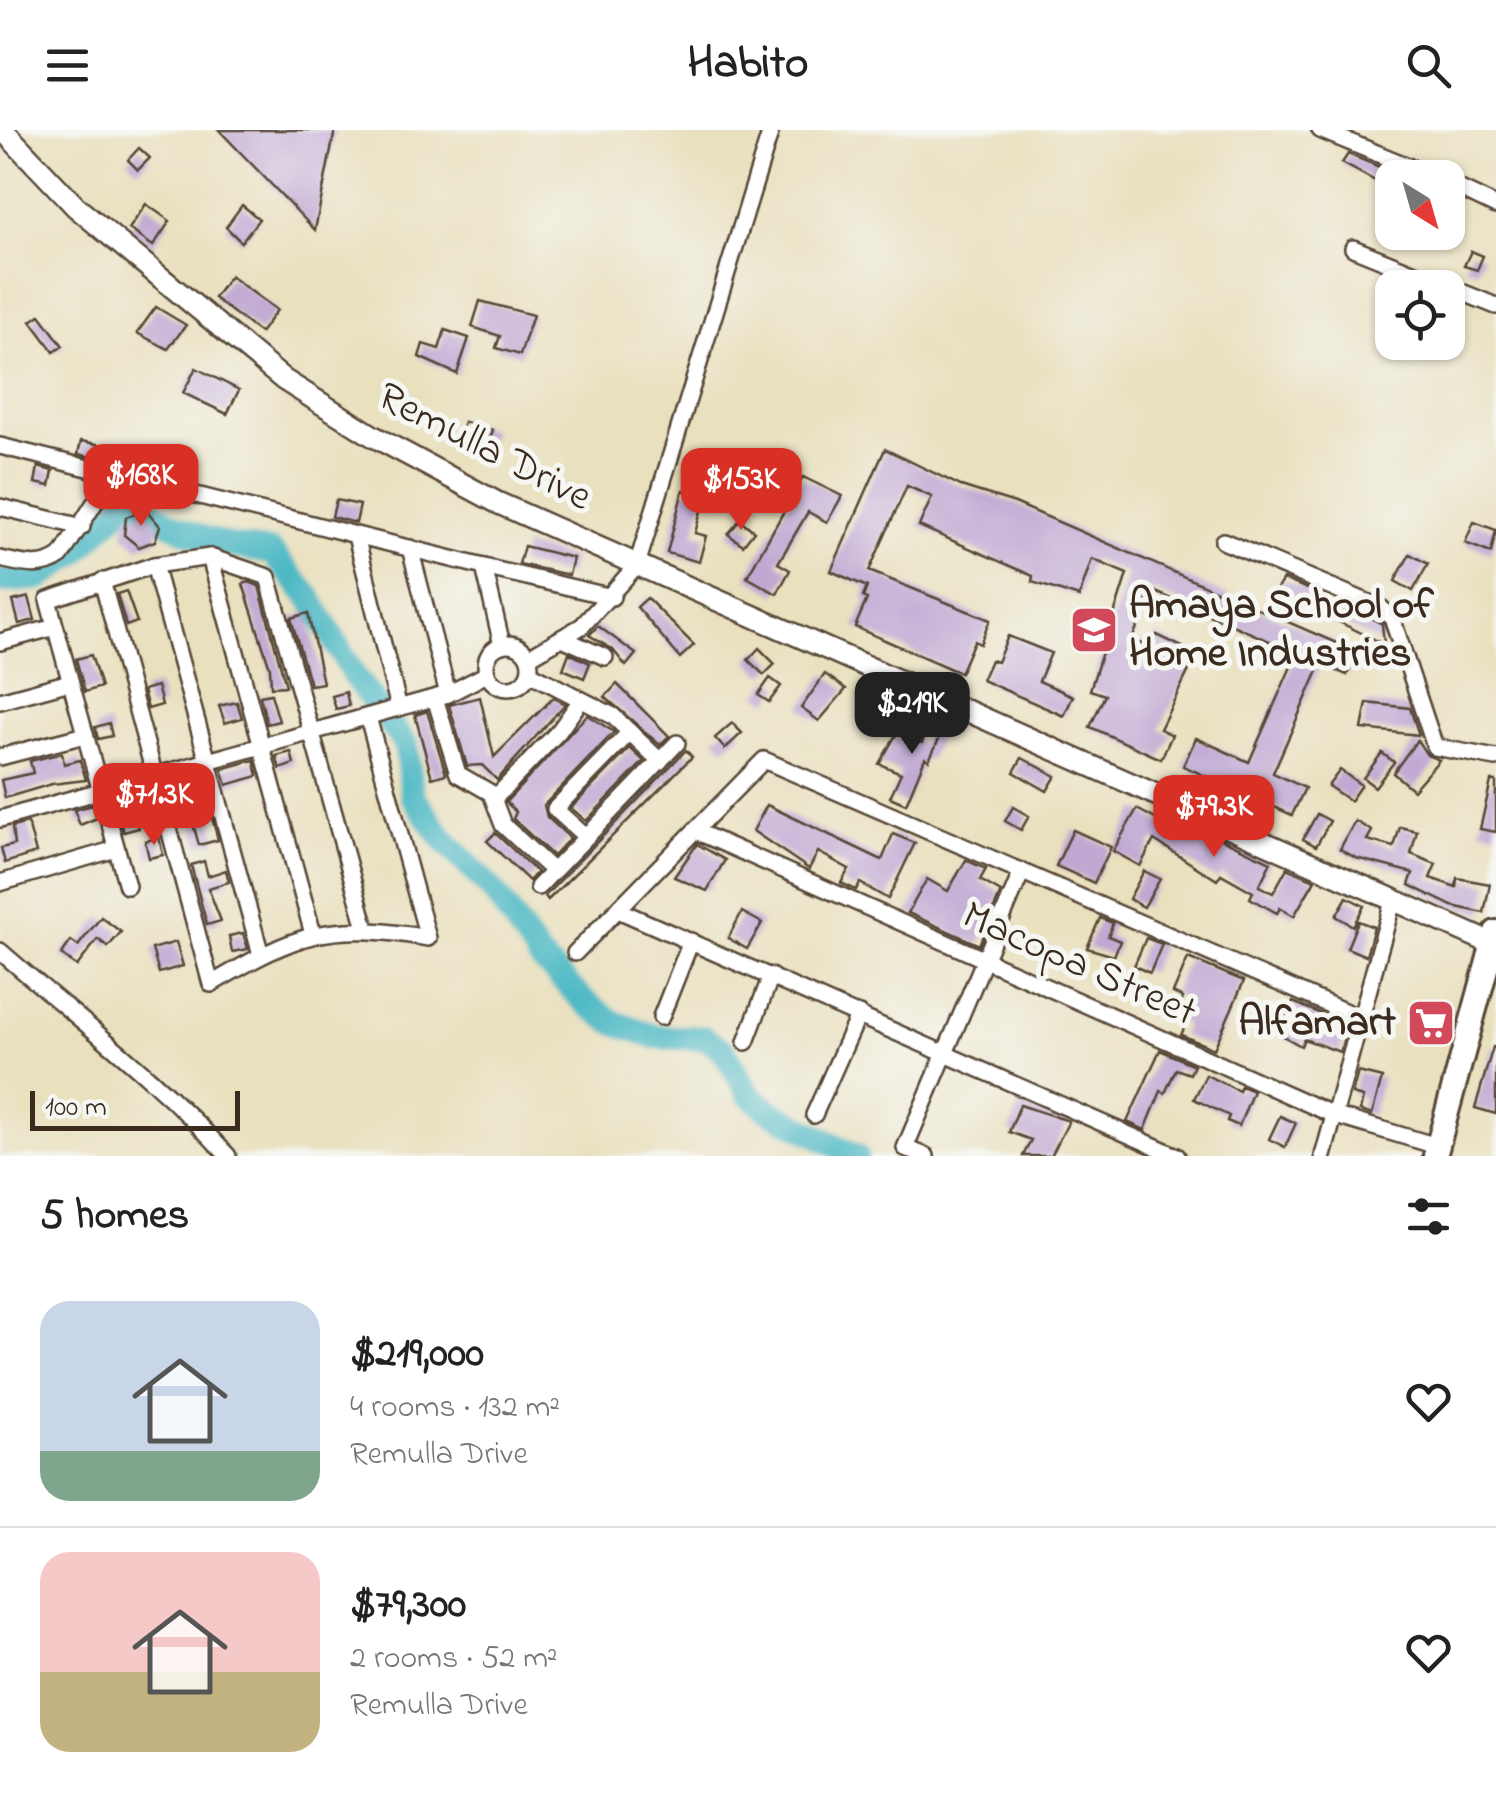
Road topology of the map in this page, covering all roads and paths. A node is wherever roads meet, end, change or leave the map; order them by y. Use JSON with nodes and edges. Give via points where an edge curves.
{"nodes":[{"id":1,"x":3,"y":130,"type":"edge"},
{"id":2,"x":771,"y":130,"type":"edge"},
{"id":3,"x":1320,"y":130,"type":"edge"},
{"id":4,"x":1393,"y":160,"type":"edge"},
{"id":5,"x":1465,"y":191,"type":"edge"},
{"id":6,"x":1496,"y":206,"type":"edge"},
{"id":7,"x":1352,"y":248,"type":"dead end"},
{"id":8,"x":1496,"y":306,"type":"edge"},
{"id":9,"x":0,"y":446,"type":"edge"},
{"id":10,"x":114,"y":474,"type":"junction"},
{"id":11,"x":0,"y":507,"type":"edge"},
{"id":12,"x":82,"y":527,"type":"junction"},
{"id":13,"x":356,"y":536,"type":"junction"},
{"id":14,"x":1223,"y":541,"type":"dead end"},
{"id":15,"x":410,"y":548,"type":"junction"},
{"id":16,"x":210,"y":557,"type":"junction"},
{"id":17,"x":0,"y":560,"type":"edge"},
{"id":18,"x":637,"y":565,"type":"junction"},
{"id":19,"x":154,"y":566,"type":"junction"},
{"id":20,"x":484,"y":567,"type":"junction"},
{"id":21,"x":102,"y":581,"type":"junction"},
{"id":22,"x":612,"y":598,"type":"junction"},
{"id":23,"x":55,"y":627,"type":"junction"},
{"id":24,"x":562,"y":638,"type":"junction"},
{"id":25,"x":0,"y":642,"type":"edge"},
{"id":26,"x":502,"y":645,"type":"junction"},
{"id":27,"x":605,"y":658,"type":"dead end"},
{"id":28,"x":529,"y":665,"type":"junction"},
{"id":29,"x":487,"y":674,"type":"junction"},
{"id":30,"x":70,"y":682,"type":"junction"},
{"id":31,"x":442,"y":696,"type":"junction"},
{"id":32,"x":0,"y":700,"type":"edge"},
{"id":33,"x":582,"y":700,"type":"junction"},
{"id":34,"x":383,"y":712,"type":"junction"},
{"id":35,"x":311,"y":732,"type":"junction"},
{"id":36,"x":630,"y":732,"type":"junction"},
{"id":37,"x":85,"y":735,"type":"junction"},
{"id":38,"x":678,"y":743,"type":"dead end"},
{"id":39,"x":260,"y":747,"type":"junction"},
{"id":40,"x":0,"y":758,"type":"edge"},
{"id":41,"x":1496,"y":758,"type":"edge"},
{"id":42,"x":660,"y":760,"type":"junction"},
{"id":43,"x":208,"y":762,"type":"junction"},
{"id":44,"x":152,"y":777,"type":"junction"},
{"id":45,"x":100,"y":791,"type":"junction"},
{"id":46,"x":494,"y":800,"type":"junction"},
{"id":47,"x":0,"y":819,"type":"edge"},
{"id":48,"x":698,"y":832,"type":"junction"},
{"id":49,"x":586,"y":837,"type":"junction"},
{"id":50,"x":116,"y":849,"type":"junction"},
{"id":51,"x":1022,"y":870,"type":"junction"},
{"id":52,"x":553,"y":872,"type":"junction"},
{"id":53,"x":0,"y":883,"type":"edge"},
{"id":54,"x":126,"y":886,"type":"dead end"},
{"id":55,"x":538,"y":888,"type":"dead end"},
{"id":56,"x":1393,"y":901,"type":"junction"},
{"id":57,"x":618,"y":910,"type":"junction"},
{"id":58,"x":366,"y":928,"type":"junction"},
{"id":59,"x":313,"y":934,"type":"junction"},
{"id":60,"x":1494,"y":938,"type":"edge"},
{"id":61,"x":691,"y":941,"type":"junction"},
{"id":62,"x":0,"y":951,"type":"edge"},
{"id":63,"x":576,"y":953,"type":"dead end"},
{"id":64,"x":262,"y":955,"type":"junction"},
{"id":65,"x":984,"y":962,"type":"junction"},
{"id":66,"x":771,"y":976,"type":"junction"},
{"id":67,"x":859,"y":1014,"type":"junction"},
{"id":68,"x":661,"y":1016,"type":"dead end"},
{"id":69,"x":1362,"y":1020,"type":"junction"},
{"id":70,"x":746,"y":1042,"type":"dead end"},
{"id":71,"x":944,"y":1052,"type":"junction"},
{"id":72,"x":814,"y":1115,"type":"dead end"},
{"id":73,"x":1336,"y":1116,"type":"junction"},
{"id":74,"x":1436,"y":1151,"type":"edge"},
{"id":75,"x":228,"y":1156,"type":"edge"},
{"id":76,"x":926,"y":1156,"type":"edge"},
{"id":77,"x":1177,"y":1156,"type":"edge"},
{"id":78,"x":1323,"y":1156,"type":"edge"}],
"edges":[{"from":1,"to":18,"type":"main road","name":"Remulla Drive","via":[[90,219],[284,380],[498,503]]},
{"from":2,"to":18,"type":"street"},
{"from":3,"to":4,"type":"street"},
{"from":5,"to":6,"type":"street"},
{"from":7,"to":8,"type":"street"},
{"from":9,"to":10,"type":"street"},
{"from":10,"to":12,"type":"street"},
{"from":10,"to":13,"type":"street"},
{"from":11,"to":12,"type":"street"},
{"from":12,"to":17,"type":"street","via":[[50,564]]},
{"from":13,"to":15,"type":"street"},
{"from":13,"to":34,"type":"street"},
{"from":14,"to":41,"type":"street","via":[[1381,608],[1392,618],[1435,747]]},
{"from":15,"to":20,"type":"street"},
{"from":15,"to":31,"type":"street"},
{"from":16,"to":19,"type":"street"},
{"from":16,"to":35,"type":"street","via":[[268,577]]},
{"from":16,"to":39,"type":"street"},
{"from":18,"to":22,"type":"street"},
{"from":18,"to":56,"type":"main road","name":"Remulla Drive"},
{"from":19,"to":21,"type":"street"},
{"from":19,"to":43,"type":"street"},
{"from":20,"to":22,"type":"street"},
{"from":20,"to":26,"type":"street"},
{"from":21,"to":23,"type":"street","via":[[48,600]]},
{"from":21,"to":44,"type":"street"},
{"from":22,"to":24,"type":"street"},
{"from":23,"to":25,"type":"street"},
{"from":23,"to":30,"type":"street"},
{"from":24,"to":27,"type":"street"},
{"from":24,"to":28,"type":"street"},
{"from":26,"to":28,"type":"street","via":[[521,648]]},
{"from":26,"to":29,"type":"street","via":[[490,653]]},
{"from":28,"to":29,"type":"street","via":[[522,684],[509,689]]},
{"from":28,"to":33,"type":"street"},
{"from":29,"to":31,"type":"street"},
{"from":30,"to":32,"type":"street"},
{"from":30,"to":37,"type":"street"},
{"from":31,"to":34,"type":"street"},
{"from":31,"to":46,"type":"street","via":[[454,769]]},
{"from":33,"to":36,"type":"street"},
{"from":33,"to":46,"type":"street"},
{"from":34,"to":35,"type":"street"},
{"from":34,"to":58,"type":"street","via":[[428,938]]},
{"from":35,"to":39,"type":"street"},
{"from":35,"to":58,"type":"street"},
{"from":36,"to":42,"type":"street"},
{"from":36,"to":49,"type":"street","via":[[556,808]]},
{"from":37,"to":40,"type":"street"},
{"from":37,"to":45,"type":"street"},
{"from":38,"to":42,"type":"street"},
{"from":39,"to":43,"type":"street"},
{"from":39,"to":59,"type":"street"},
{"from":42,"to":49,"type":"street"},
{"from":43,"to":44,"type":"street"},
{"from":43,"to":64,"type":"street"},
{"from":44,"to":45,"type":"street"},
{"from":44,"to":64,"type":"street","via":[[211,984]]},
{"from":45,"to":47,"type":"street"},
{"from":45,"to":50,"type":"street"},
{"from":46,"to":52,"type":"street","via":[[503,826]]},
{"from":48,"to":51,"type":"street","via":[[764,760]]},
{"from":48,"to":57,"type":"street"},
{"from":48,"to":65,"type":"street","name":"Macopa Street"},
{"from":49,"to":52,"type":"street"},
{"from":50,"to":53,"type":"street"},
{"from":50,"to":54,"type":"street"},
{"from":51,"to":65,"type":"street"},
{"from":51,"to":69,"type":"street"},
{"from":52,"to":55,"type":"street"},
{"from":56,"to":60,"type":"main road","name":"Remulla Drive"},
{"from":56,"to":69,"type":"street"},
{"from":57,"to":61,"type":"street"},
{"from":57,"to":63,"type":"street"},
{"from":58,"to":59,"type":"street"},
{"from":59,"to":64,"type":"street"},
{"from":60,"to":74,"type":"main road"},
{"from":61,"to":66,"type":"street"},
{"from":61,"to":68,"type":"street"},
{"from":62,"to":75,"type":"street","via":[[144,1070]]},
{"from":65,"to":71,"type":"street"},
{"from":65,"to":73,"type":"street","name":"Macopa Street"},
{"from":66,"to":67,"type":"street"},
{"from":66,"to":70,"type":"street"},
{"from":67,"to":71,"type":"street"},
{"from":67,"to":72,"type":"street"},
{"from":69,"to":73,"type":"street"},
{"from":71,"to":76,"type":"street","via":[[905,1148]]},
{"from":71,"to":77,"type":"street"},
{"from":73,"to":74,"type":"street","name":"Macopa Street"},
{"from":73,"to":78,"type":"street"}]}
